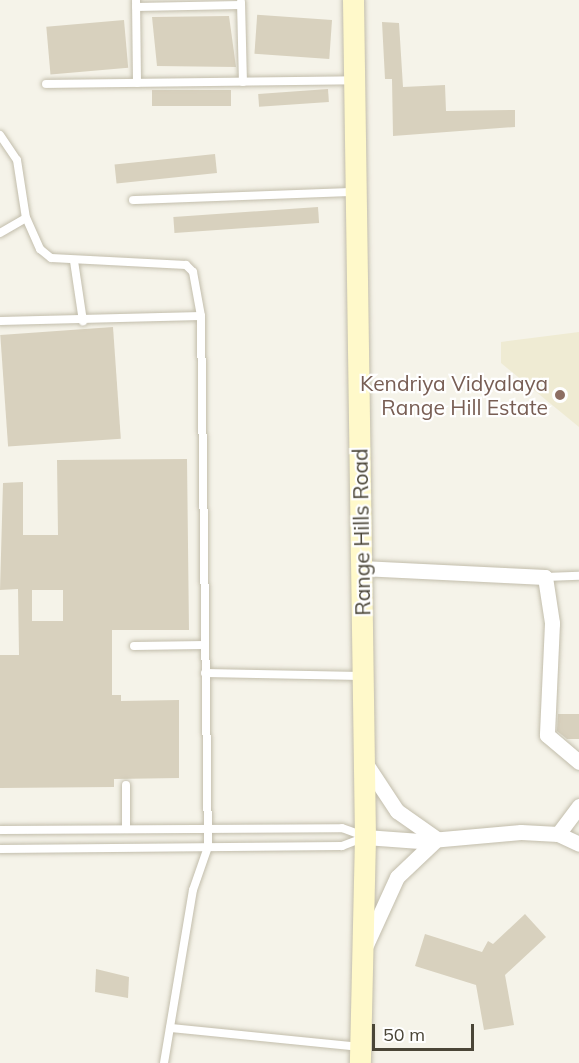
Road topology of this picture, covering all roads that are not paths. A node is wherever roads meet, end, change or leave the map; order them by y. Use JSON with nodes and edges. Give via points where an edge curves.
{"nodes":[{"id":1,"x":353,"y":0,"type":"edge"},
{"id":2,"x":241,"y":2,"type":"edge"},
{"id":3,"x":136,"y":3,"type":"edge"},
{"id":4,"x":354,"y":80,"type":"junction"},
{"id":5,"x":243,"y":82,"type":"junction"},
{"id":6,"x":137,"y":83,"type":"junction"},
{"id":7,"x":46,"y":84,"type":"dead end"},
{"id":8,"x":0,"y":135,"type":"edge"},
{"id":9,"x":356,"y":192,"type":"junction"},
{"id":10,"x":133,"y":200,"type":"dead end"},
{"id":11,"x":26,"y":218,"type":"junction"},
{"id":12,"x":0,"y":233,"type":"edge"},
{"id":13,"x":74,"y":261,"type":"junction"},
{"id":14,"x":201,"y":316,"type":"junction"},
{"id":15,"x":0,"y":321,"type":"edge"},
{"id":16,"x":82,"y":321,"type":"junction"},
{"id":17,"x":361,"y":568,"type":"junction"},
{"id":18,"x":579,"y":576,"type":"edge"},
{"id":19,"x":545,"y":577,"type":"junction"},
{"id":20,"x":205,"y":645,"type":"junction"},
{"id":21,"x":134,"y":646,"type":"dead end"},
{"id":22,"x":206,"y":673,"type":"junction"},
{"id":23,"x":363,"y":676,"type":"junction"},
{"id":24,"x":364,"y":761,"type":"junction"},
{"id":25,"x":579,"y":762,"type":"edge"},
{"id":26,"x":126,"y":785,"type":"dead end"},
{"id":27,"x":579,"y":807,"type":"edge"},
{"id":28,"x":207,"y":828,"type":"junction"},
{"id":29,"x":126,"y":829,"type":"junction"},
{"id":30,"x":0,"y":830,"type":"edge"},
{"id":31,"x":65,"y":831,"type":"junction"},
{"id":32,"x":558,"y":834,"type":"junction"},
{"id":33,"x":365,"y":837,"type":"junction"},
{"id":34,"x":437,"y":839,"type":"junction"},
{"id":35,"x":579,"y":844,"type":"edge"},
{"id":36,"x":208,"y":847,"type":"junction"},
{"id":37,"x":65,"y":848,"type":"junction"},
{"id":38,"x":0,"y":849,"type":"edge"},
{"id":39,"x":362,"y":953,"type":"junction"},
{"id":40,"x":170,"y":1028,"type":"junction"},
{"id":41,"x":360,"y":1055,"type":"edge"},
{"id":42,"x":164,"y":1063,"type":"edge"}],
"edges":[{"from":1,"to":4,"type":"street","name":"Range Hills Road"},
{"from":2,"to":3,"type":"lane"},
{"from":2,"to":5,"type":"lane"},
{"from":3,"to":6,"type":"lane"},
{"from":4,"to":5,"type":"lane"},
{"from":4,"to":9,"type":"street","name":"Range Hills Road"},
{"from":5,"to":6,"type":"lane"},
{"from":6,"to":7,"type":"lane"},
{"from":8,"to":11,"type":"lane","via":[[17,160]]},
{"from":9,"to":10,"type":"lane"},
{"from":9,"to":17,"type":"street","name":"Range Hills Road"},
{"from":11,"to":12,"type":"lane"},
{"from":11,"to":13,"type":"lane","via":[[40,249]]},
{"from":13,"to":14,"type":"lane","via":[[186,265],[193,272]]},
{"from":13,"to":16,"type":"lane"},
{"from":14,"to":16,"type":"lane"},
{"from":14,"to":20,"type":"lane"},
{"from":15,"to":16,"type":"lane"},
{"from":17,"to":19,"type":"street"},
{"from":17,"to":23,"type":"street","name":"Range Hills Road"},
{"from":18,"to":19,"type":"lane"},
{"from":19,"to":25,"type":"street","via":[[552,623],[547,735]]},
{"from":20,"to":21,"type":"lane"},
{"from":20,"to":22,"type":"lane"},
{"from":22,"to":23,"type":"lane"},
{"from":22,"to":28,"type":"lane"},
{"from":23,"to":24,"type":"street","name":"Range Hills Road"},
{"from":24,"to":33,"type":"street","name":"Range Hills Road"},
{"from":24,"to":34,"type":"street","via":[[397,811]]},
{"from":26,"to":29,"type":"lane"},
{"from":27,"to":32,"type":"street"},
{"from":28,"to":29,"type":"lane"},
{"from":28,"to":33,"type":"lane","via":[[342,828]]},
{"from":28,"to":36,"type":"lane"},
{"from":29,"to":31,"type":"lane"},
{"from":30,"to":31,"type":"lane"},
{"from":31,"to":37,"type":"lane"},
{"from":32,"to":34,"type":"street"},
{"from":32,"to":35,"type":"street"},
{"from":33,"to":34,"type":"street"},
{"from":33,"to":36,"type":"lane","via":[[342,846]]},
{"from":33,"to":39,"type":"street","name":"Range Hills Road"},
{"from":34,"to":39,"type":"street","via":[[393,884]]},
{"from":36,"to":37,"type":"lane"},
{"from":36,"to":40,"type":"lane","via":[[193,890]]},
{"from":37,"to":38,"type":"lane"},
{"from":39,"to":41,"type":"street","name":"Range Hills Road"},
{"from":40,"to":41,"type":"lane"},
{"from":40,"to":42,"type":"lane"}]}
